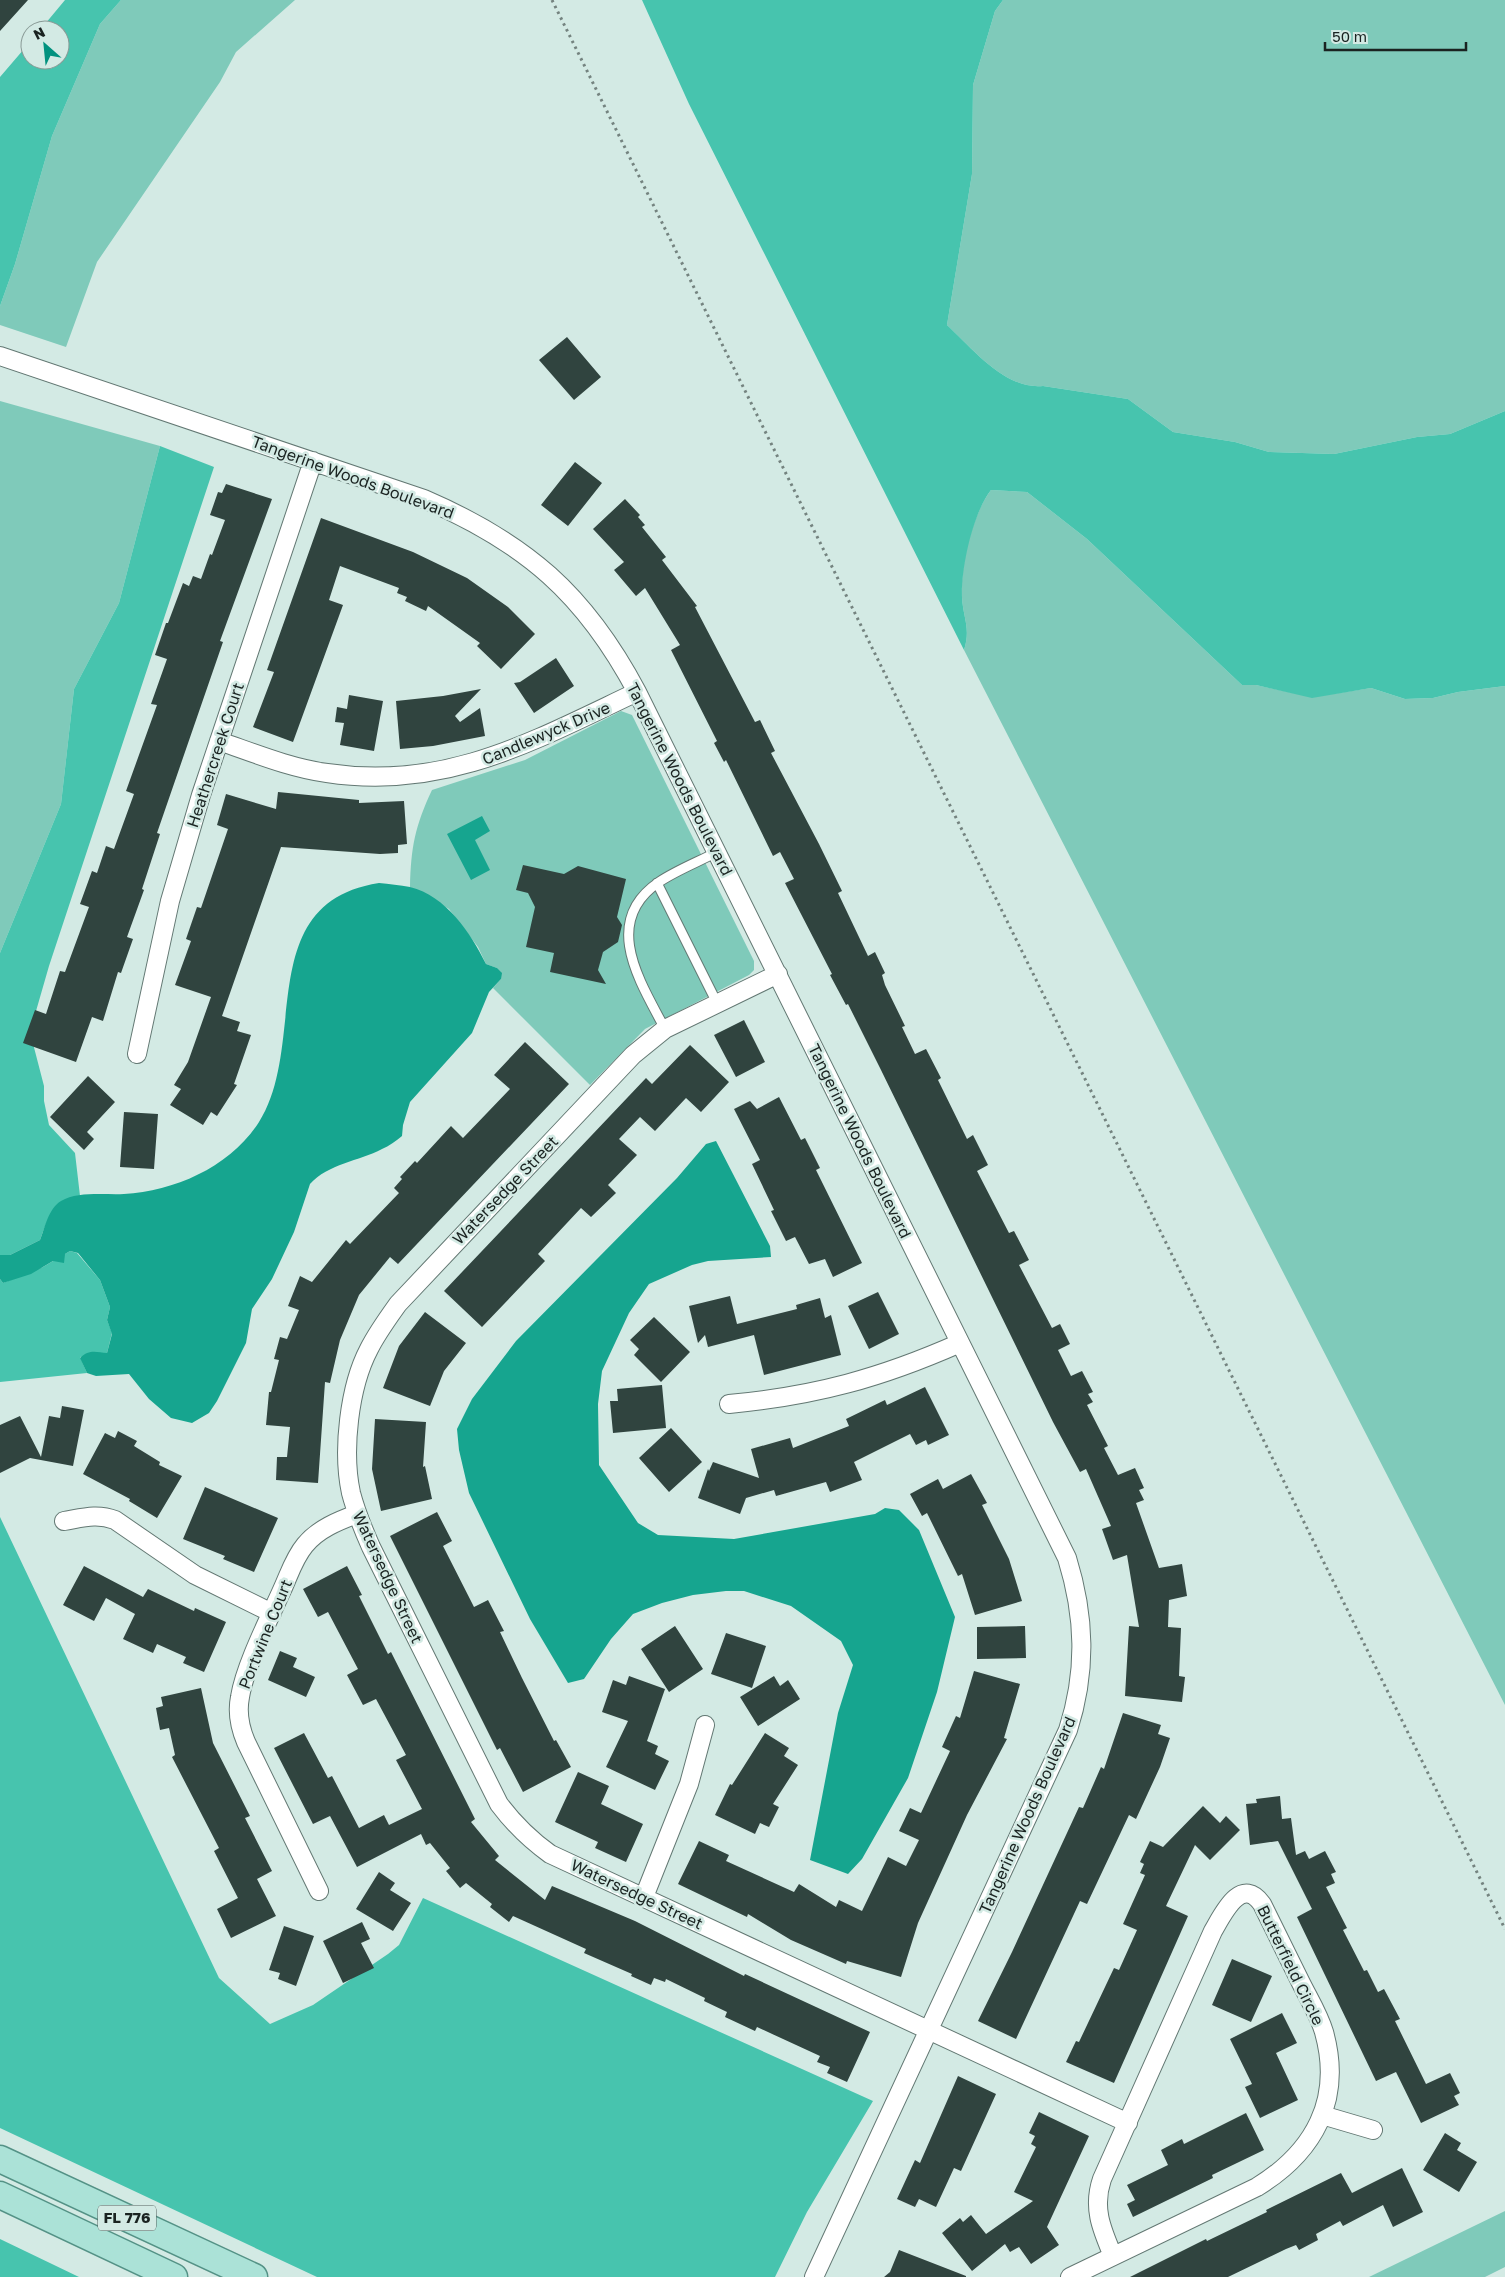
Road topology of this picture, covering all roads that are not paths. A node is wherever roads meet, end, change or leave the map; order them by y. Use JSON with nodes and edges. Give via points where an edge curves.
{"nodes":[{"id":1,"x":0,"y":356,"type":"edge"},
{"id":2,"x":313,"y":461,"type":"junction"},
{"id":3,"x":636,"y":692,"type":"junction"},
{"id":4,"x":219,"y":741,"type":"junction"},
{"id":5,"x":717,"y":852,"type":"junction"},
{"id":6,"x":657,"y":884,"type":"junction"},
{"id":7,"x":778,"y":974,"type":"junction"},
{"id":8,"x":717,"y":1003,"type":"junction"},
{"id":9,"x":665,"y":1029,"type":"junction"},
{"id":10,"x":136,"y":1054,"type":"dead end"},
{"id":11,"x":960,"y":1343,"type":"junction"},
{"id":12,"x":729,"y":1404,"type":"dead end"},
{"id":13,"x":357,"y":1514,"type":"junction"},
{"id":14,"x":64,"y":1521,"type":"dead end"},
{"id":15,"x":272,"y":1613,"type":"junction"},
{"id":16,"x":705,"y":1725,"type":"dead end"},
{"id":17,"x":319,"y":1891,"type":"dead end"},
{"id":18,"x":644,"y":1897,"type":"junction"},
{"id":19,"x":929,"y":2031,"type":"junction"},
{"id":20,"x":1322,"y":2115,"type":"junction"},
{"id":21,"x":1128,"y":2123,"type":"junction"},
{"id":22,"x":1373,"y":2130,"type":"dead end"},
{"id":23,"x":0,"y":2159,"type":"edge"},
{"id":24,"x":0,"y":2195,"type":"edge"},
{"id":25,"x":1113,"y":2256,"type":"junction"},
{"id":26,"x":174,"y":2277,"type":"edge"},
{"id":27,"x":254,"y":2277,"type":"edge"},
{"id":28,"x":814,"y":2277,"type":"edge"},
{"id":29,"x":1070,"y":2277,"type":"edge"}],
"edges":[{"from":1,"to":2,"type":"street","name":"Tangerine Woods Boulevard"},
{"from":2,"to":3,"type":"street","name":"Tangerine Woods Boulevard","via":[[424,499],[503,539],[555,580],[588,614]]},
{"from":2,"to":4,"type":"street","name":"Heathercreek Court"},
{"from":3,"to":4,"type":"street","name":"Candlewyck Drive","via":[[506,753],[431,773],[380,778],[326,773],[276,761]]},
{"from":3,"to":5,"type":"street","name":"Tangerine Woods Boulevard"},
{"from":4,"to":10,"type":"street","name":"Heathercreek Court","via":[[170,901]]},
{"from":5,"to":6,"type":"lane"},
{"from":5,"to":7,"type":"street","name":"Tangerine Woods Boulevard"},
{"from":6,"to":8,"type":"lane"},
{"from":6,"to":9,"type":"lane","via":[[635,909],[628,942],[640,980]]},
{"from":7,"to":8,"type":"street","name":"Watersedge Street"},
{"from":7,"to":11,"type":"street","name":"Tangerine Woods Boulevard"},
{"from":8,"to":9,"type":"street","name":"Watersedge Street"},
{"from":9,"to":13,"type":"street","name":"Watersedge Street","via":[[633,1055],[419,1281],[382,1326],[358,1378],[351,1411],[348,1467]]},
{"from":11,"to":12,"type":"street","via":[[851,1384],[774,1400]]},
{"from":11,"to":19,"type":"street","name":"Tangerine Woods Boulevard","via":[[1067,1558],[1079,1605],[1082,1659],[1078,1695],[1068,1730]]},
{"from":13,"to":15,"type":"street","name":"Portwine Court","via":[[317,1533],[304,1546]]},
{"from":13,"to":18,"type":"street","name":"Watersedge Street","via":[[499,1804],[517,1827],[550,1854]]},
{"from":14,"to":15,"type":"street","via":[[93,1516],[115,1520],[195,1576]]},
{"from":15,"to":17,"type":"street","name":"Portwine Court","via":[[243,1682],[239,1717],[246,1742]]},
{"from":16,"to":18,"type":"street","via":[[689,1784]]},
{"from":18,"to":19,"type":"street","name":"Watersedge Street"},
{"from":19,"to":21,"type":"street"},
{"from":19,"to":28,"type":"street","name":"Tangerine Woods Boulevard"},
{"from":20,"to":21,"type":"street","name":"Butterfield Circle","via":[[1330,2082],[1329,2054],[1323,2030],[1262,1904],[1250,1893],[1241,1894],[1232,1901],[1213,1931]]},
{"from":20,"to":22,"type":"street"},
{"from":20,"to":25,"type":"street","name":"Butterfield Circle","via":[[1309,2142],[1278,2174]]},
{"from":21,"to":25,"type":"street","name":"Butterfield Circle","via":[[1098,2191],[1100,2226]]},
{"from":23,"to":27,"type":"main road","number":"FL 776"},
{"from":24,"to":26,"type":"main road","number":"FL 776"},
{"from":25,"to":29,"type":"street"}]}
